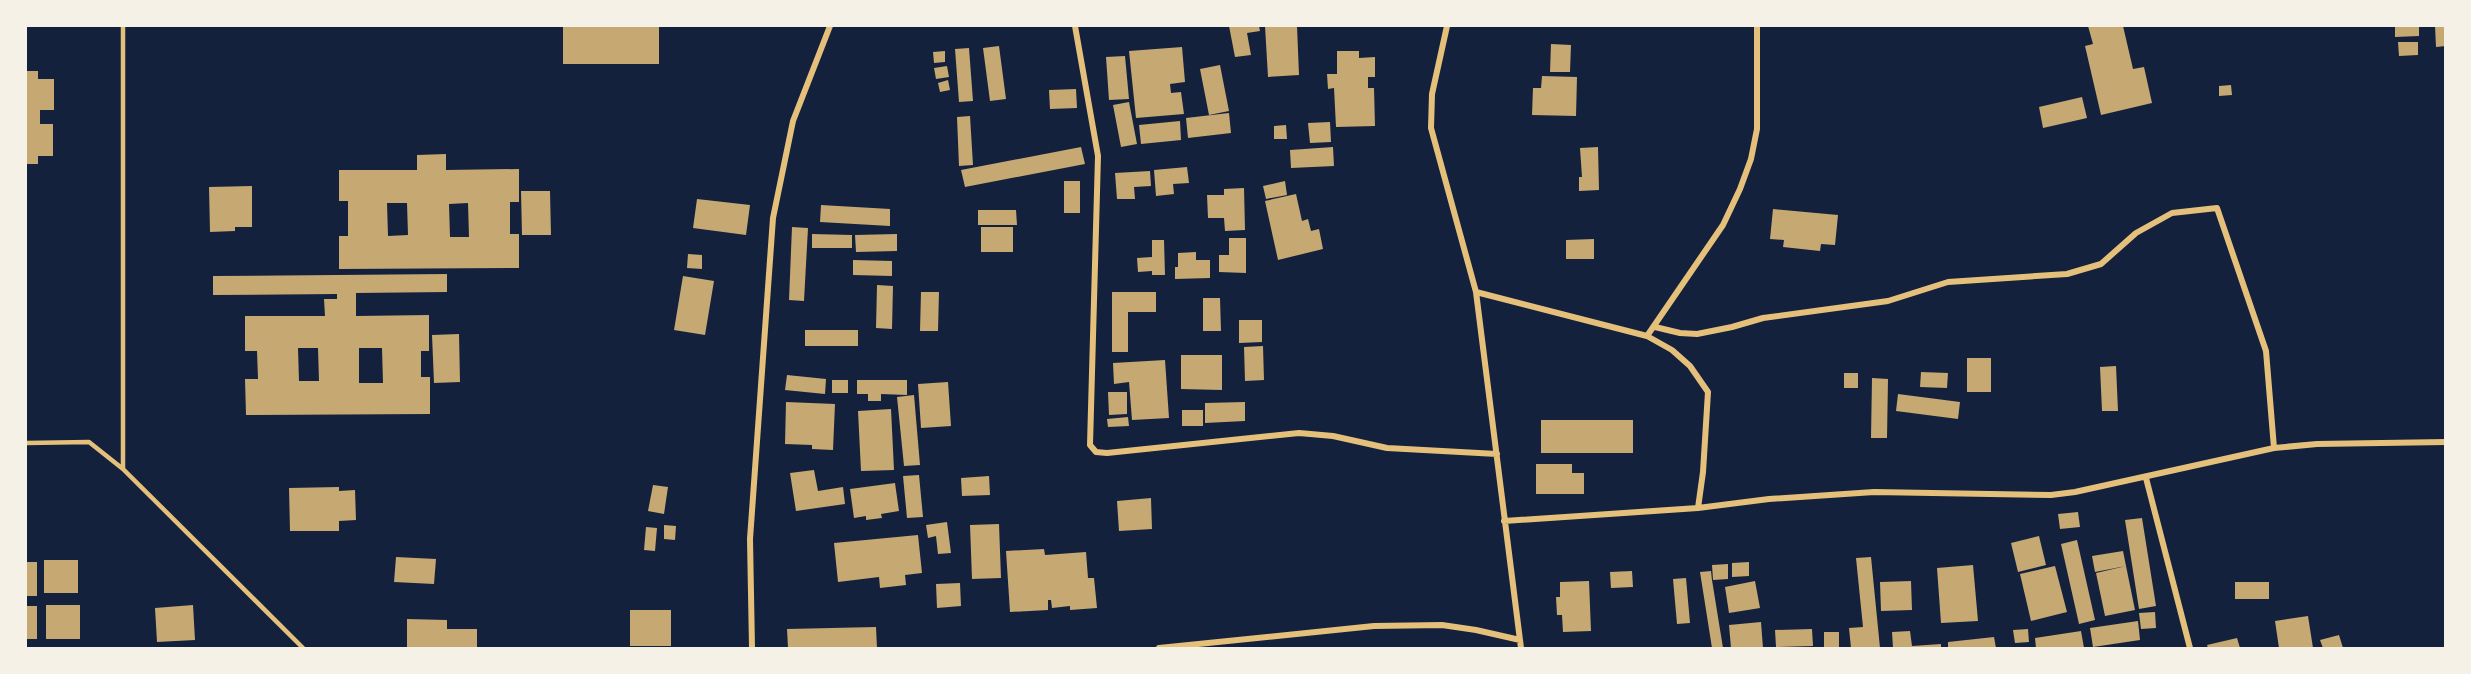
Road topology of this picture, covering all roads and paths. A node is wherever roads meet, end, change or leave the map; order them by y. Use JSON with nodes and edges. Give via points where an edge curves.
{"nodes":[{"id":1,"x":123,"y":26,"type":"edge"},
{"id":2,"x":830,"y":26,"type":"edge"},
{"id":3,"x":1075,"y":26,"type":"edge"},
{"id":4,"x":1447,"y":26,"type":"edge"},
{"id":5,"x":1757,"y":26,"type":"edge"},
{"id":6,"x":1476,"y":292,"type":"junction"},
{"id":7,"x":1655,"y":327,"type":"junction"},
{"id":8,"x":1647,"y":336,"type":"junction"},
{"id":9,"x":2445,"y":442,"type":"edge"},
{"id":10,"x":26,"y":444,"type":"edge"},
{"id":11,"x":2274,"y":448,"type":"junction"},
{"id":12,"x":1497,"y":454,"type":"junction"},
{"id":13,"x":123,"y":469,"type":"junction"},
{"id":14,"x":2146,"y":478,"type":"junction"},
{"id":15,"x":1698,"y":508,"type":"junction"},
{"id":16,"x":1504,"y":521,"type":"junction"},
{"id":17,"x":1520,"y":640,"type":"junction"},
{"id":18,"x":303,"y":648,"type":"edge"},
{"id":19,"x":752,"y":648,"type":"edge"},
{"id":20,"x":1159,"y":648,"type":"edge"},
{"id":21,"x":1521,"y":648,"type":"edge"},
{"id":22,"x":2190,"y":648,"type":"edge"}],
"edges":[{"from":1,"to":13,"type":"lane"},
{"from":2,"to":19,"type":"street","via":[[793,120],[773,218],[750,539]]},
{"from":3,"to":12,"type":"street","via":[[1098,156],[1090,445],[1096,452],[1299,433],[1387,448]]},
{"from":4,"to":6,"type":"street","via":[[1432,94],[1431,128]]},
{"from":5,"to":7,"type":"street","via":[[1757,129],[1751,159],[1723,225]]},
{"from":6,"to":8,"type":"street"},
{"from":6,"to":12,"type":"street"},
{"from":7,"to":8,"type":"street"},
{"from":7,"to":11,"type":"street","via":[[1697,334],[1763,318],[1888,301],[1948,282],[2067,274],[2101,264],[2136,233],[2172,213],[2217,208],[2266,351]]},
{"from":8,"to":15,"type":"street","via":[[1690,366],[1708,392]]},
{"from":9,"to":11,"type":"street"},
{"from":10,"to":13,"type":"lane","via":[[89,442]]},
{"from":11,"to":14,"type":"street"},
{"from":12,"to":16,"type":"street"},
{"from":13,"to":18,"type":"lane"},
{"from":14,"to":15,"type":"street","via":[[2050,495],[1874,492]]},
{"from":14,"to":22,"type":"street"},
{"from":15,"to":16,"type":"street"},
{"from":16,"to":17,"type":"street"},
{"from":17,"to":20,"type":"street","via":[[1442,625],[1385,626]]},
{"from":17,"to":21,"type":"street"}]}
